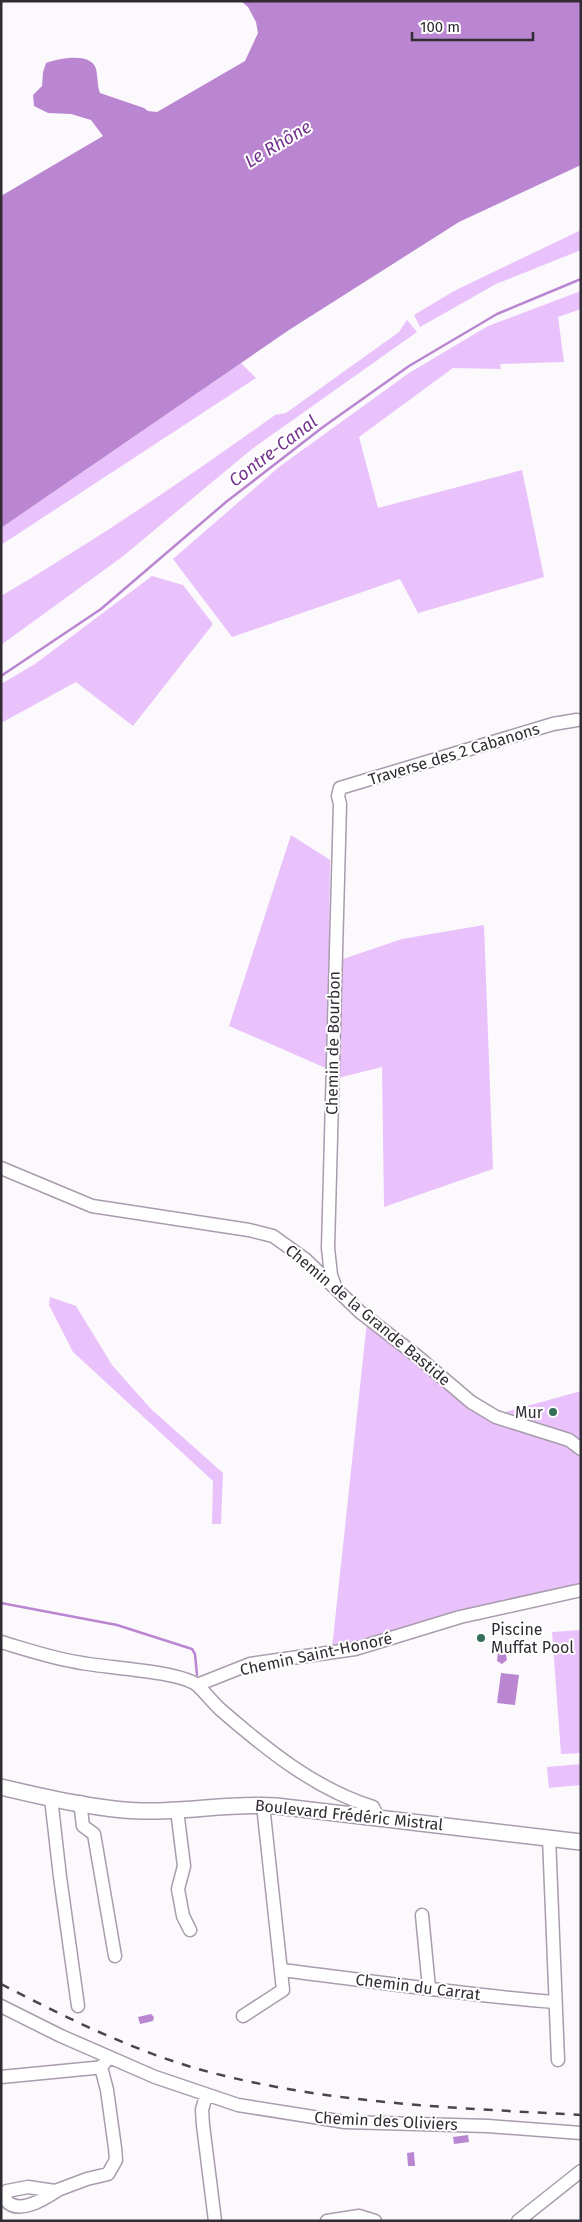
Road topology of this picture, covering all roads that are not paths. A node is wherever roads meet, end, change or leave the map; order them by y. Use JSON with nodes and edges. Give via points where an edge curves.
{"nodes":[{"id":1,"x":576,"y":720,"type":"dead end"},
{"id":2,"x":338,"y":796,"type":"joint"},
{"id":3,"x":1,"y":1168,"type":"edge"},
{"id":4,"x":336,"y":1289,"type":"junction"},
{"id":5,"x":581,"y":1449,"type":"edge"},
{"id":6,"x":581,"y":1590,"type":"edge"},
{"id":7,"x":1,"y":1642,"type":"edge"},
{"id":8,"x":197,"y":1685,"type":"junction"},
{"id":9,"x":1,"y":1787,"type":"edge"},
{"id":10,"x":51,"y":1798,"type":"junction"},
{"id":11,"x":80,"y":1802,"type":"junction"},
{"id":12,"x":263,"y":1805,"type":"junction"},
{"id":13,"x":177,"y":1810,"type":"junction"},
{"id":14,"x":377,"y":1816,"type":"junction"},
{"id":15,"x":581,"y":1833,"type":"edge"},
{"id":16,"x":549,"y":1837,"type":"junction"},
{"id":17,"x":581,"y":1842,"type":"edge"},
{"id":18,"x":422,"y":1915,"type":"dead end"},
{"id":19,"x":190,"y":1930,"type":"dead end"},
{"id":20,"x":115,"y":1956,"type":"dead end"},
{"id":21,"x":281,"y":1970,"type":"junction"},
{"id":22,"x":429,"y":1988,"type":"junction"},
{"id":23,"x":555,"y":2002,"type":"junction"},
{"id":24,"x":1,"y":2006,"type":"edge"},
{"id":25,"x":78,"y":2006,"type":"dead end"},
{"id":26,"x":243,"y":2016,"type":"dead end"},
{"id":27,"x":558,"y":2060,"type":"dead end"},
{"id":28,"x":105,"y":2062,"type":"junction"},
{"id":29,"x":1,"y":2077,"type":"edge"},
{"id":30,"x":206,"y":2095,"type":"junction"},
{"id":31,"x":581,"y":2134,"type":"edge"},
{"id":32,"x":579,"y":2173,"type":"edge"},
{"id":33,"x":58,"y":2190,"type":"dead end"},
{"id":34,"x":215,"y":2221,"type":"edge"},
{"id":35,"x":327,"y":2221,"type":"edge"},
{"id":36,"x":375,"y":2221,"type":"edge"},
{"id":37,"x":518,"y":2221,"type":"edge"}],
"edges":[{"from":1,"to":2,"type":"street","name":"Traverse des 2 Cabanons","via":[[553,724],[340,788]]},
{"from":2,"to":4,"type":"street","name":"Chemin de Bourbon","via":[[328,1248]]},
{"from":3,"to":4,"type":"street","name":"Chemin de la Grande Bastide","via":[[92,1206],[273,1236]]},
{"from":4,"to":5,"type":"street","name":"Chemin de la Grande Bastide","via":[[471,1402],[496,1417],[569,1440]]},
{"from":6,"to":8,"type":"street","name":"Chemin Saint-Honoré","via":[[460,1616],[379,1644],[250,1664]]},
{"from":7,"to":8,"type":"street","via":[[39,1654],[161,1674]]},
{"from":8,"to":14,"type":"street","via":[[246,1731],[306,1776],[350,1800],[373,1807]]},
{"from":9,"to":10,"type":"main road","name":"Boulevard Frédéric Mistral"},
{"from":10,"to":11,"type":"main road","name":"Boulevard Frédéric Mistral"},
{"from":10,"to":25,"type":"street"},
{"from":11,"to":13,"type":"main road","name":"Boulevard Frédéric Mistral","via":[[140,1811]]},
{"from":11,"to":20,"type":"street","via":[[83,1826],[94,1834]]},
{"from":12,"to":13,"type":"main road","name":"Boulevard Frédéric Mistral"},
{"from":12,"to":14,"type":"main road","name":"Boulevard Frédéric Mistral"},
{"from":12,"to":21,"type":"street"},
{"from":13,"to":19,"type":"street","via":[[184,1866],[178,1889],[183,1916]]},
{"from":14,"to":16,"type":"main road","name":"Boulevard Frédéric Mistral"},
{"from":15,"to":16,"type":"main road","name":"Boulevard Frédéric Mistral"},
{"from":16,"to":17,"type":"main road","name":"Boulevard Frédéric Mistral"},
{"from":16,"to":23,"type":"street"},
{"from":18,"to":22,"type":"street"},
{"from":21,"to":22,"type":"street","name":"Chemin du Carrat"},
{"from":21,"to":26,"type":"street","via":[[283,1990]]},
{"from":22,"to":23,"type":"street","name":"Chemin du Carrat"},
{"from":23,"to":27,"type":"street"},
{"from":24,"to":28,"type":"street","name":"Chemin des Oliviers"},
{"from":28,"to":29,"type":"street"},
{"from":28,"to":30,"type":"street","name":"Chemin des Oliviers"},
{"from":28,"to":33,"type":"street","via":[[116,2160],[108,2174],[87,2178]]},
{"from":30,"to":31,"type":"street","name":"Chemin des Oliviers","via":[[238,2105],[345,2122],[488,2126]]},
{"from":30,"to":34,"type":"street","via":[[203,2125]]},
{"from":32,"to":37,"type":"street"},
{"from":35,"to":36,"type":"street","via":[[359,2216]]}]}
